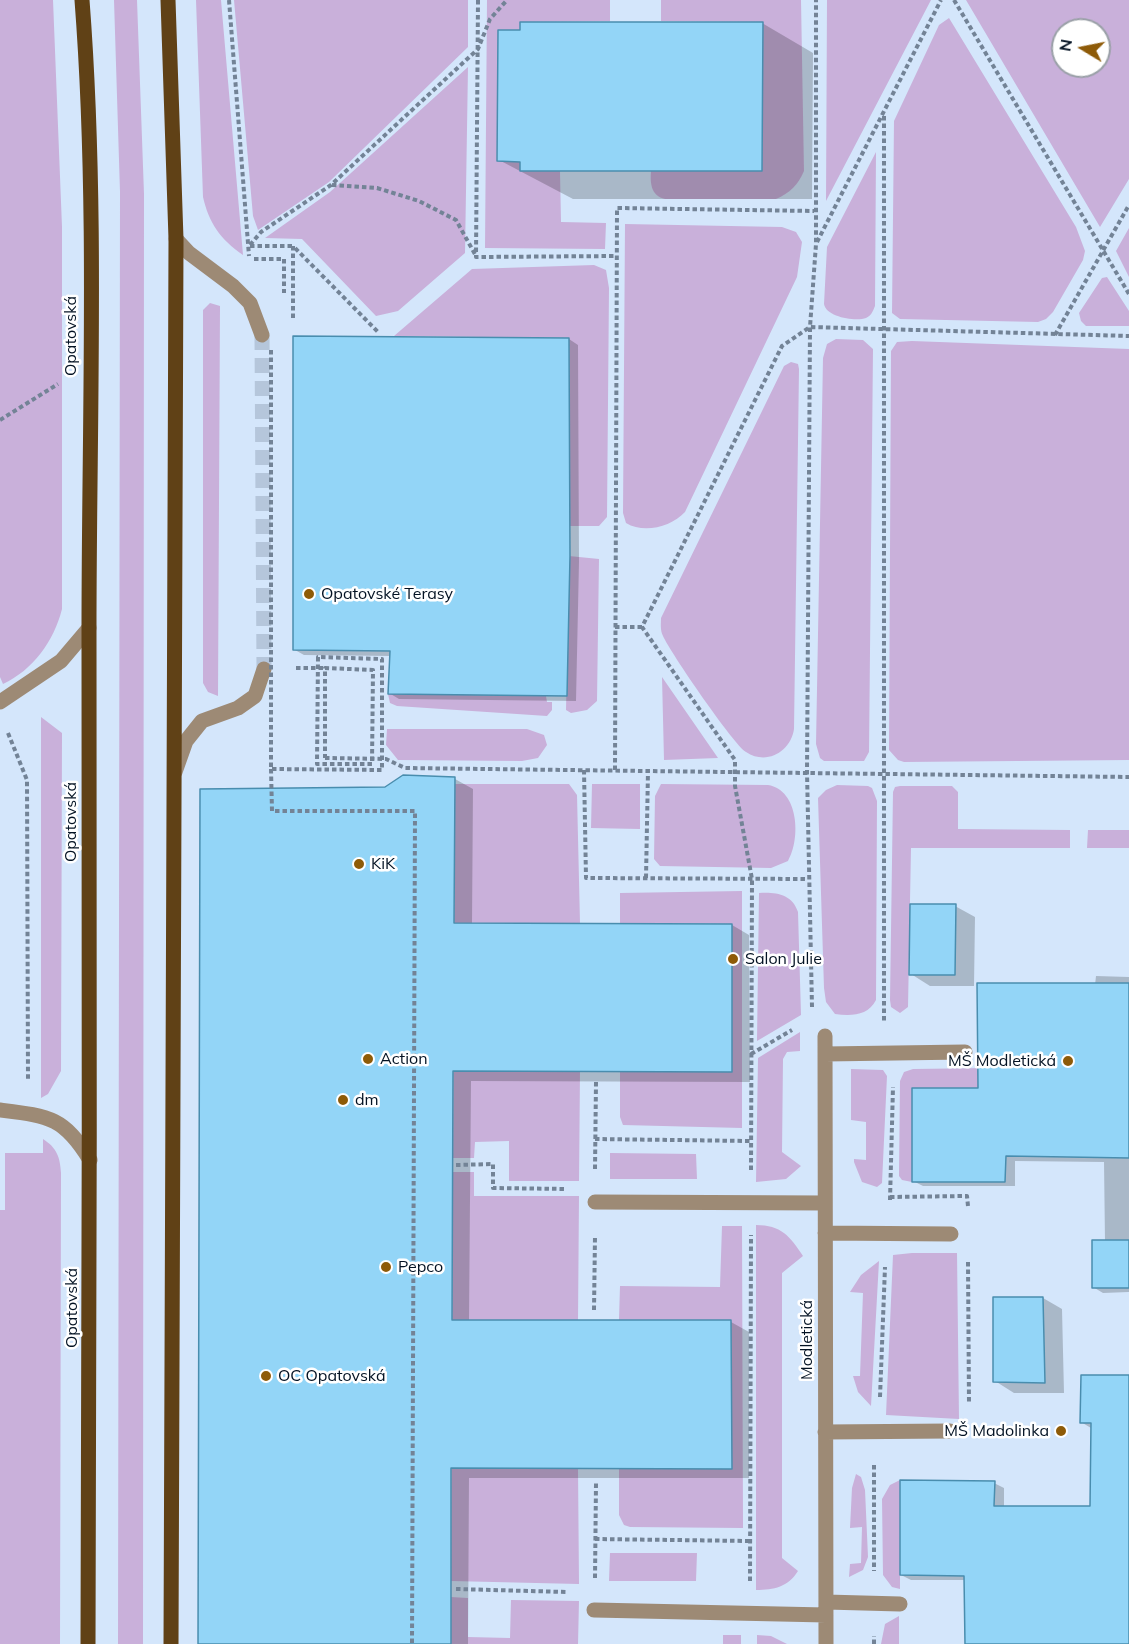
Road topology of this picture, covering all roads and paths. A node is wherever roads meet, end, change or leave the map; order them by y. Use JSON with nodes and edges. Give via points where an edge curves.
{"nodes":[{"id":1,"x":82,"y":0,"type":"edge"},
{"id":2,"x":168,"y":0,"type":"edge"},
{"id":3,"x":229,"y":0,"type":"edge"},
{"id":4,"x":478,"y":0,"type":"edge"},
{"id":5,"x":507,"y":0,"type":"edge"},
{"id":6,"x":816,"y":0,"type":"edge"},
{"id":7,"x":941,"y":0,"type":"edge"},
{"id":8,"x":954,"y":0,"type":"edge"},
{"id":9,"x":478,"y":49,"type":"junction"},
{"id":10,"x":884,"y":116,"type":"junction"},
{"id":11,"x":331,"y":185,"type":"junction"},
{"id":12,"x":1129,"y":205,"type":"edge"},
{"id":13,"x":814,"y":211,"type":"junction"},
{"id":14,"x":176,"y":238,"type":"junction"},
{"id":15,"x":816,"y":244,"type":"junction"},
{"id":16,"x":249,"y":246,"type":"junction"},
{"id":17,"x":293,"y":246,"type":"junction"},
{"id":18,"x":1103,"y":250,"type":"junction"},
{"id":19,"x":616,"y":256,"type":"junction"},
{"id":20,"x":476,"y":257,"type":"junction"},
{"id":21,"x":1129,"y":294,"type":"edge"},
{"id":22,"x":284,"y":304,"type":"dead end"},
{"id":23,"x":293,"y":327,"type":"dead end"},
{"id":24,"x":810,"y":327,"type":"junction"},
{"id":25,"x":882,"y":331,"type":"junction"},
{"id":26,"x":379,"y":333,"type":"dead end"},
{"id":27,"x":262,"y":335,"type":"tunnel mouth"},
{"id":28,"x":1054,"y":335,"type":"junction"},
{"id":29,"x":1129,"y":336,"type":"edge"},
{"id":30,"x":271,"y":350,"type":"dead end"},
{"id":31,"x":89,"y":364,"type":"junction"},
{"id":32,"x":0,"y":420,"type":"edge"},
{"id":33,"x":615,"y":627,"type":"junction"},
{"id":34,"x":642,"y":627,"type":"junction"},
{"id":35,"x":89,"y":628,"type":"junction"},
{"id":36,"x":264,"y":669,"type":"tunnel mouth"},
{"id":37,"x":0,"y":702,"type":"edge"},
{"id":38,"x":4,"y":725,"type":"dead end"},
{"id":39,"x":272,"y":769,"type":"junction"},
{"id":40,"x":585,"y":770,"type":"junction"},
{"id":41,"x":615,"y":770,"type":"junction"},
{"id":42,"x":648,"y":771,"type":"junction"},
{"id":43,"x":175,"y":772,"type":"junction"},
{"id":44,"x":735,"y":772,"type":"junction"},
{"id":45,"x":807,"y":772,"type":"junction"},
{"id":46,"x":884,"y":772,"type":"junction"},
{"id":47,"x":1129,"y":777,"type":"edge"},
{"id":48,"x":646,"y":878,"type":"junction"},
{"id":49,"x":752,"y":879,"type":"junction"},
{"id":50,"x":807,"y":879,"type":"junction"},
{"id":51,"x":812,"y":1010,"type":"dead end"},
{"id":52,"x":800,"y":1026,"type":"dead end"},
{"id":53,"x":825,"y":1036,"type":"dead end"},
{"id":54,"x":965,"y":1052,"type":"dead end"},
{"id":55,"x":888,"y":1053,"type":"junction"},
{"id":56,"x":751,"y":1054,"type":"junction"},
{"id":57,"x":825,"y":1054,"type":"junction"},
{"id":58,"x":23,"y":1087,"type":"dead end"},
{"id":59,"x":0,"y":1110,"type":"edge"},
{"id":60,"x":595,"y":1139,"type":"dead end"},
{"id":61,"x":751,"y":1141,"type":"junction"},
{"id":62,"x":90,"y":1160,"type":"junction"},
{"id":63,"x":456,"y":1165,"type":"dead end"},
{"id":64,"x":572,"y":1189,"type":"dead end"},
{"id":65,"x":890,"y":1197,"type":"junction"},
{"id":66,"x":595,"y":1202,"type":"dead end"},
{"id":67,"x":825,"y":1203,"type":"junction"},
{"id":68,"x":751,"y":1204,"type":"junction"},
{"id":69,"x":968,"y":1208,"type":"dead end"},
{"id":70,"x":825,"y":1233,"type":"junction"},
{"id":71,"x":888,"y":1233,"type":"junction"},
{"id":72,"x":951,"y":1234,"type":"dead end"},
{"id":73,"x":968,"y":1254,"type":"dead end"},
{"id":74,"x":969,"y":1405,"type":"dead end"},
{"id":75,"x":950,"y":1431,"type":"dead end"},
{"id":76,"x":825,"y":1432,"type":"junction"},
{"id":77,"x":877,"y":1432,"type":"junction"},
{"id":78,"x":874,"y":1464,"type":"junction"},
{"id":79,"x":886,"y":1464,"type":"dead end"},
{"id":80,"x":596,"y":1483,"type":"dead end"},
{"id":81,"x":596,"y":1539,"type":"junction"},
{"id":82,"x":750,"y":1541,"type":"junction"},
{"id":83,"x":456,"y":1589,"type":"dead end"},
{"id":84,"x":594,"y":1592,"type":"junction"},
{"id":85,"x":874,"y":1603,"type":"junction"},
{"id":86,"x":900,"y":1604,"type":"dead end"},
{"id":87,"x":826,"y":1609,"type":"junction"},
{"id":88,"x":594,"y":1610,"type":"joint"},
{"id":89,"x":750,"y":1613,"type":"junction"},
{"id":90,"x":87,"y":1644,"type":"edge"},
{"id":91,"x":171,"y":1644,"type":"edge"},
{"id":92,"x":412,"y":1644,"type":"edge"},
{"id":93,"x":826,"y":1644,"type":"edge"},
{"id":94,"x":874,"y":1644,"type":"edge"}],
"edges":[{"from":1,"to":31,"type":"main road","name":"Opatovská"},
{"from":2,"to":14,"type":"main road"},
{"from":3,"to":16,"type":"path"},
{"from":4,"to":9,"type":"path"},
{"from":5,"to":9,"type":"path","via":[[490,19]]},
{"from":6,"to":13,"type":"path"},
{"from":7,"to":10,"type":"path"},
{"from":8,"to":18,"type":"path"},
{"from":9,"to":11,"type":"path"},
{"from":9,"to":20,"type":"path"},
{"from":10,"to":15,"type":"path"},
{"from":10,"to":25,"type":"path"},
{"from":11,"to":16,"type":"path","via":[[261,232]]},
{"from":11,"to":20,"type":"path","via":[[377,189],[419,201],[456,220]]},
{"from":12,"to":18,"type":"path"},
{"from":13,"to":15,"type":"path"},
{"from":13,"to":19,"type":"path","via":[[617,208]]},
{"from":14,"to":27,"type":"street","via":[[189,254],[250,303]]},
{"from":14,"to":43,"type":"main road"},
{"from":15,"to":24,"type":"path"},
{"from":16,"to":17,"type":"path"},
{"from":16,"to":22,"type":"path","via":[[249,259],[284,259]]},
{"from":17,"to":23,"type":"path"},
{"from":17,"to":26,"type":"path"},
{"from":18,"to":21,"type":"path"},
{"from":18,"to":28,"type":"path"},
{"from":19,"to":20,"type":"path"},
{"from":19,"to":33,"type":"path"},
{"from":24,"to":25,"type":"path"},
{"from":24,"to":34,"type":"path","via":[[782,346]]},
{"from":24,"to":45,"type":"path"},
{"from":25,"to":28,"type":"path"},
{"from":25,"to":46,"type":"path"},
{"from":28,"to":29,"type":"path"},
{"from":30,"to":39,"type":"path","bridge":true},
{"from":31,"to":32,"type":"path"},
{"from":31,"to":35,"type":"main road","name":"Opatovská"},
{"from":33,"to":34,"type":"path"},
{"from":33,"to":41,"type":"path"},
{"from":34,"to":44,"type":"path","via":[[735,760]]},
{"from":35,"to":37,"type":"street","via":[[61,662]]},
{"from":35,"to":62,"type":"main road","name":"Opatovská"},
{"from":36,"to":43,"type":"street","via":[[255,696],[238,708],[202,721],[186,741]]},
{"from":38,"to":58,"type":"path","via":[[27,780],[29,1080]]},
{"from":39,"to":40,"type":"path","bridge":true,"via":[[382,770],[382,759],[382,748],[382,659],[318,657],[317,764],[372,764],[372,752],[373,717],[373,670],[326,668],[325,758],[355,759],[366,759],[376,759],[386,759],[405,768]]},
{"from":39,"to":92,"type":"path","via":[[272,811],[415,812]]},
{"from":40,"to":41,"type":"path"},
{"from":40,"to":48,"type":"path","via":[[586,878]]},
{"from":41,"to":42,"type":"path"},
{"from":42,"to":44,"type":"path"},
{"from":42,"to":48,"type":"path"},
{"from":43,"to":91,"type":"main road"},
{"from":44,"to":45,"type":"path"},
{"from":44,"to":49,"type":"path"},
{"from":45,"to":46,"type":"path"},
{"from":45,"to":50,"type":"path"},
{"from":46,"to":47,"type":"path"},
{"from":46,"to":55,"type":"path","via":[[884,1036]]},
{"from":48,"to":49,"type":"path"},
{"from":49,"to":50,"type":"path"},
{"from":49,"to":56,"type":"path"},
{"from":50,"to":51,"type":"path"},
{"from":52,"to":56,"type":"path"},
{"from":53,"to":57,"type":"street","name":"Modletická"},
{"from":54,"to":55,"type":"street"},
{"from":55,"to":57,"type":"street"},
{"from":55,"to":65,"type":"path","via":[[894,1073]]},
{"from":56,"to":61,"type":"path"},
{"from":57,"to":67,"type":"street","name":"Modletická"},
{"from":59,"to":62,"type":"street","via":[[57,1121],[75,1135]]},
{"from":60,"to":61,"type":"path"},
{"from":61,"to":68,"type":"path"},
{"from":62,"to":90,"type":"main road","name":"Opatovská"},
{"from":63,"to":64,"type":"path","via":[[493,1164],[493,1188]]},
{"from":65,"to":69,"type":"path","via":[[968,1196]]},
{"from":65,"to":71,"type":"path"},
{"from":66,"to":68,"type":"street"},
{"from":67,"to":68,"type":"street"},
{"from":67,"to":70,"type":"street","name":"Modletická"},
{"from":68,"to":82,"type":"path"},
{"from":70,"to":71,"type":"street"},
{"from":70,"to":76,"type":"street","name":"Modletická"},
{"from":71,"to":72,"type":"street"},
{"from":71,"to":77,"type":"path"},
{"from":73,"to":74,"type":"path"},
{"from":75,"to":77,"type":"street"},
{"from":76,"to":77,"type":"street"},
{"from":76,"to":87,"type":"street","name":"Modletická"},
{"from":77,"to":78,"type":"path"},
{"from":78,"to":79,"type":"path"},
{"from":78,"to":85,"type":"path"},
{"from":80,"to":81,"type":"path"},
{"from":81,"to":82,"type":"path"},
{"from":81,"to":84,"type":"path"},
{"from":82,"to":89,"type":"path"},
{"from":83,"to":84,"type":"path"},
{"from":84,"to":88,"type":"path"},
{"from":85,"to":86,"type":"street"},
{"from":85,"to":87,"type":"street"},
{"from":85,"to":94,"type":"path"},
{"from":87,"to":89,"type":"street"},
{"from":87,"to":93,"type":"street","name":"Modletická"},
{"from":88,"to":89,"type":"street"}]}
